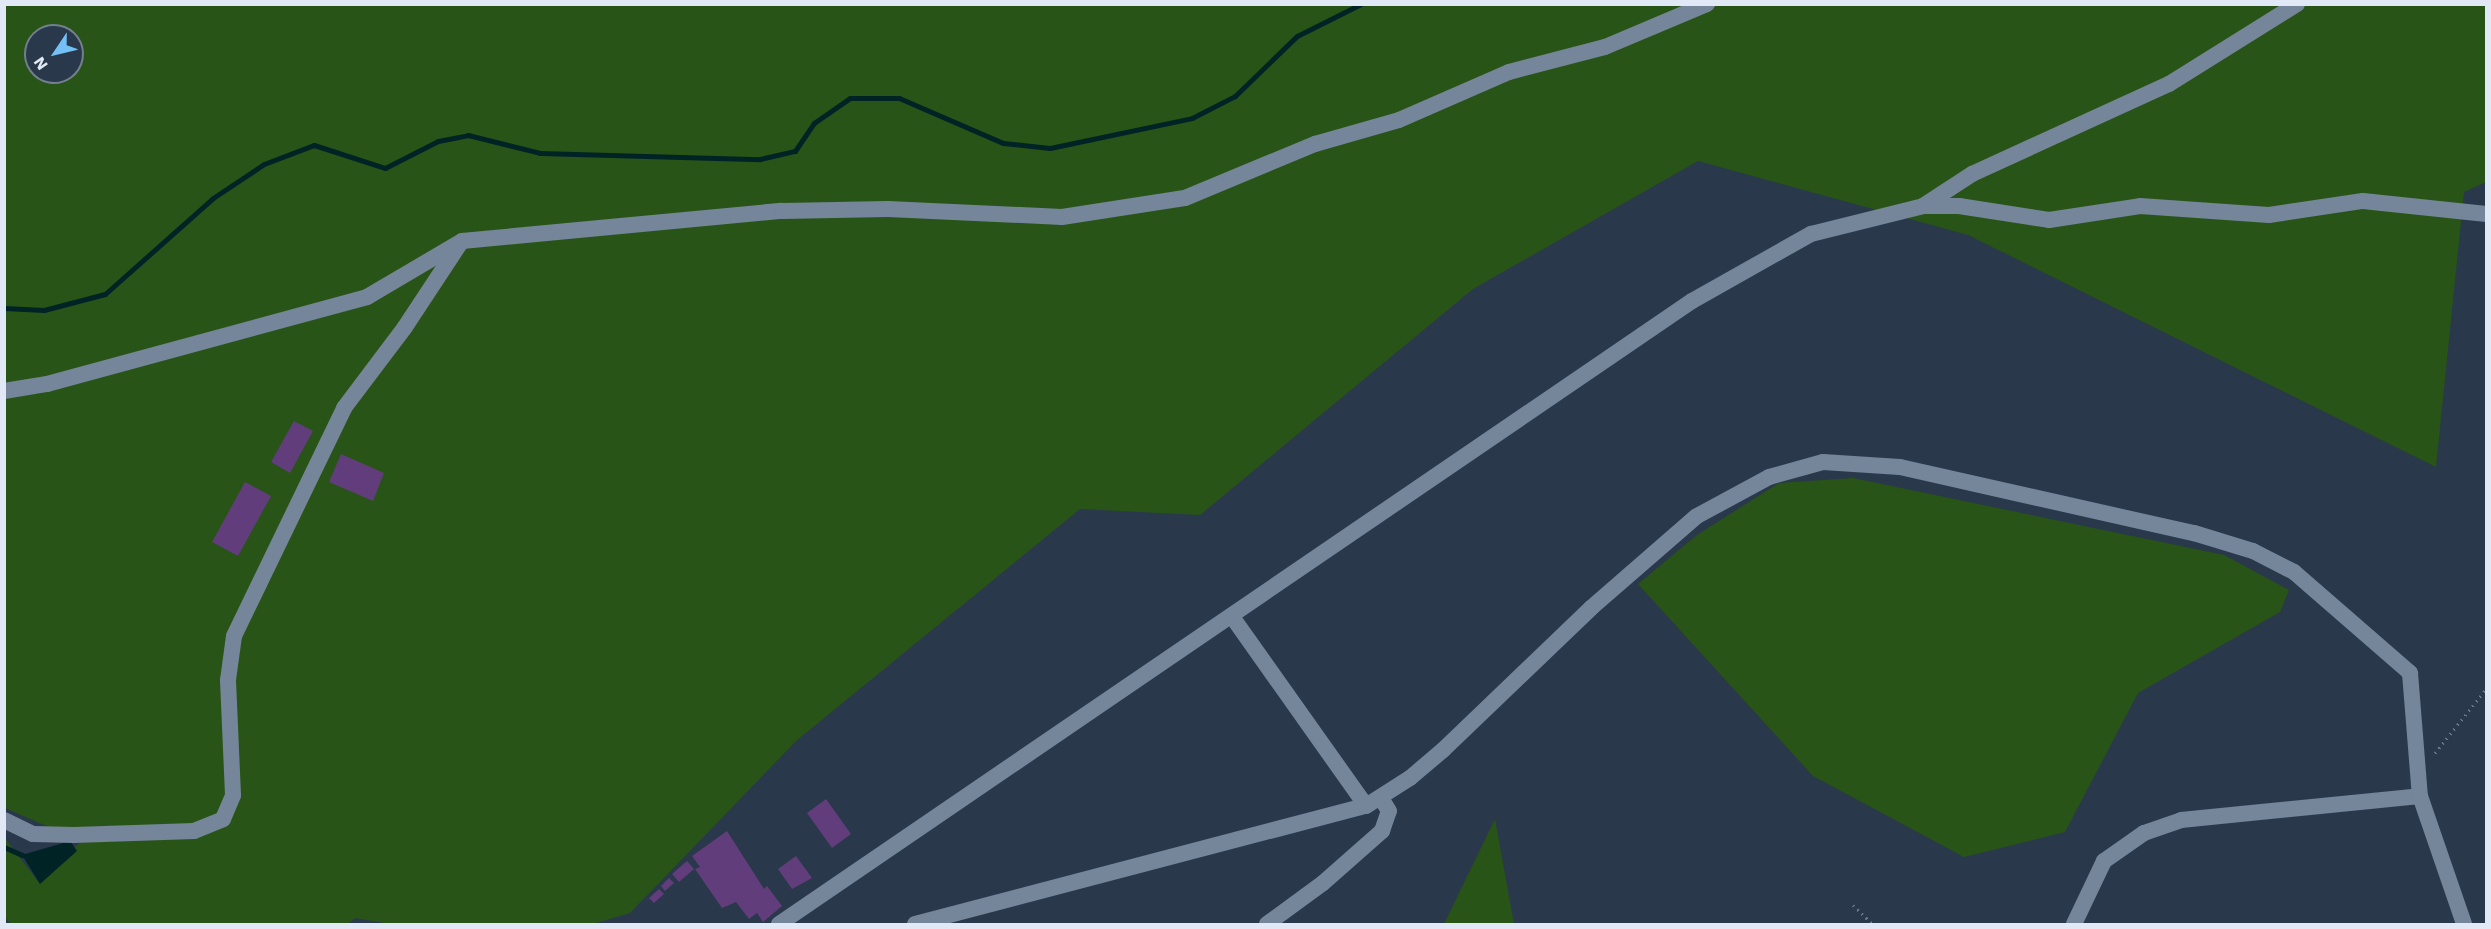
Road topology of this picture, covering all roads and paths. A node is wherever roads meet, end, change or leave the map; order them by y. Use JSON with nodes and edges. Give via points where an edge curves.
{"nodes":[{"id":1,"x":1707,"y":4,"type":"edge"},
{"id":2,"x":2297,"y":4,"type":"edge"},
{"id":3,"x":1923,"y":206,"type":"junction"},
{"id":4,"x":2487,"y":214,"type":"edge"},
{"id":5,"x":462,"y":241,"type":"junction"},
{"id":6,"x":4,"y":391,"type":"edge"},
{"id":7,"x":1233,"y":618,"type":"junction"},
{"id":8,"x":2487,"y":689,"type":"edge"},
{"id":9,"x":2419,"y":773,"type":"junction"},
{"id":10,"x":2421,"y":796,"type":"junction"},
{"id":11,"x":1374,"y":802,"type":"junction"},
{"id":12,"x":4,"y":820,"type":"edge"},
{"id":13,"x":1853,"y":905,"type":"dead end"},
{"id":14,"x":779,"y":924,"type":"edge"},
{"id":15,"x":915,"y":924,"type":"edge"},
{"id":16,"x":1267,"y":924,"type":"edge"},
{"id":17,"x":1873,"y":924,"type":"edge"},
{"id":18,"x":2074,"y":924,"type":"edge"},
{"id":19,"x":2464,"y":924,"type":"edge"}],
"edges":[{"from":1,"to":5,"type":"street","via":[[1605,46],[1509,72],[1399,120],[1315,144],[1185,198],[1123,210],[1062,218],[888,209],[782,211]]},
{"from":2,"to":3,"type":"street","via":[[2169,84],[1972,174]]},
{"from":3,"to":4,"type":"street","via":[[1959,206],[2049,220],[2140,206],[2269,215],[2363,201]]},
{"from":3,"to":7,"type":"street","via":[[1811,234],[1692,301]]},
{"from":5,"to":6,"type":"street","via":[[366,297],[47,384]]},
{"from":5,"to":12,"type":"street","via":[[405,327],[344,408],[234,636],[228,680],[233,795],[223,819],[194,831],[74,835],[33,834]]},
{"from":7,"to":11,"type":"street"},
{"from":7,"to":14,"type":"street"},
{"from":8,"to":9,"type":"path"},
{"from":9,"to":10,"type":"street"},
{"from":9,"to":11,"type":"street","via":[[2410,673],[2294,573],[2264,556],[2194,533],[1900,467],[1823,462],[1769,477],[1697,516],[1591,608],[1443,750]]},
{"from":10,"to":18,"type":"street","via":[[2181,820],[2145,833],[2104,861]]},
{"from":10,"to":19,"type":"street"},
{"from":11,"to":15,"type":"street"},
{"from":11,"to":16,"type":"street","via":[[1389,812],[1382,831],[1323,883]]},
{"from":13,"to":17,"type":"path"}]}
